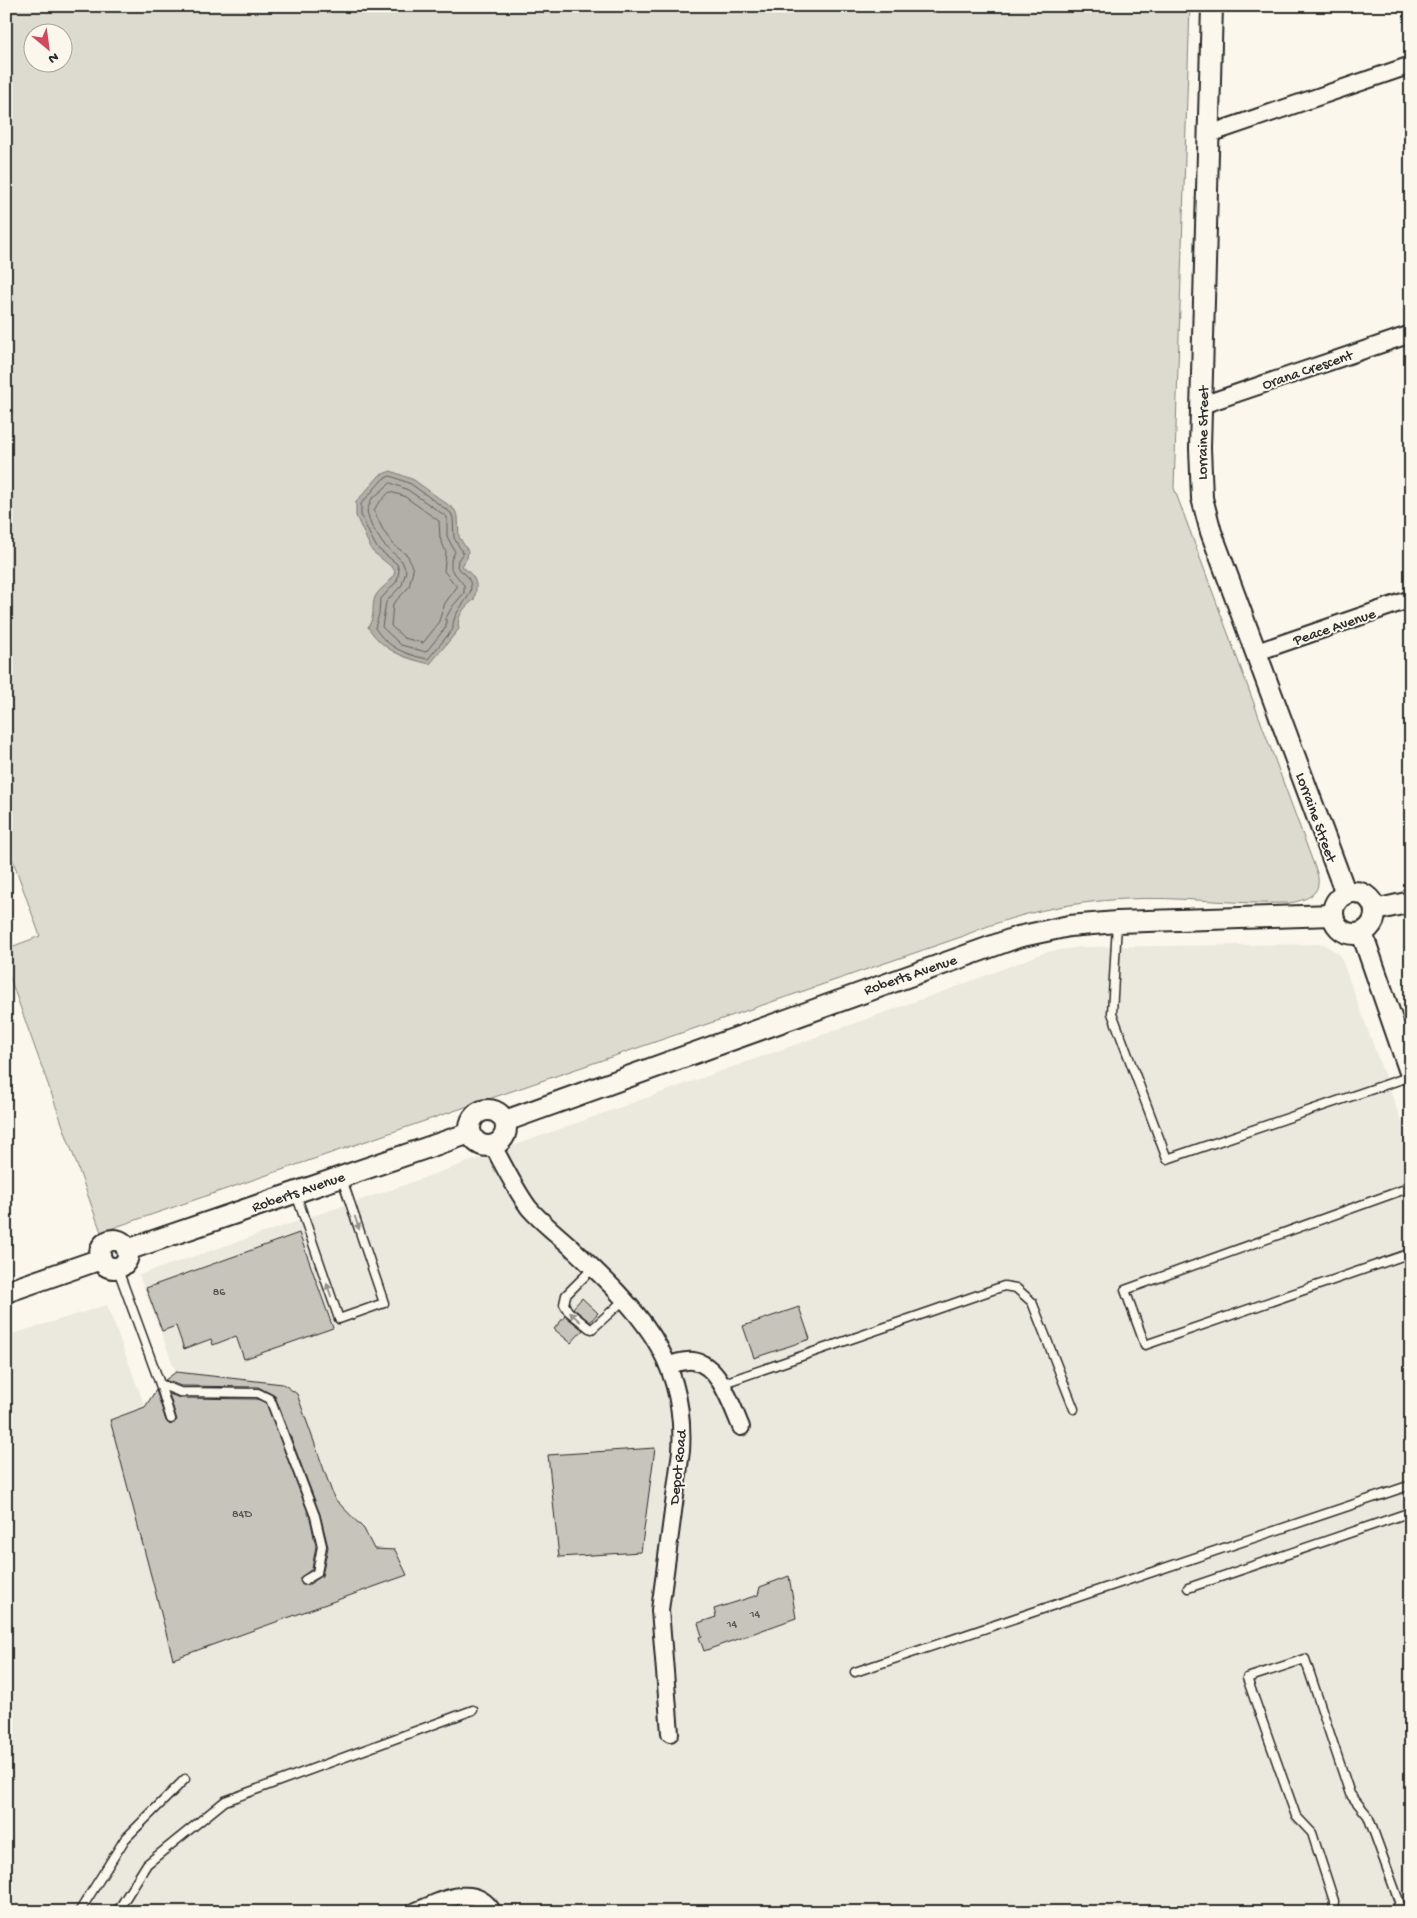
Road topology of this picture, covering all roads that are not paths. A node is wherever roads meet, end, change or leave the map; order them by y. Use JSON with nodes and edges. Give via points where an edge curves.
{"nodes":[{"id":1,"x":1212,"y":6,"type":"edge"},
{"id":2,"x":1411,"y":65,"type":"edge"},
{"id":3,"x":1209,"y":134,"type":"junction"},
{"id":4,"x":1411,"y":334,"type":"edge"},
{"id":5,"x":1202,"y":405,"type":"junction"},
{"id":6,"x":1411,"y":599,"type":"edge"},
{"id":7,"x":1258,"y":652,"type":"junction"},
{"id":8,"x":1346,"y":894,"type":"junction"},
{"id":9,"x":1411,"y":902,"type":"edge"},
{"id":10,"x":1374,"y":910,"type":"junction"},
{"id":11,"x":1333,"y":915,"type":"junction"},
{"id":12,"x":1117,"y":922,"type":"junction"},
{"id":13,"x":1362,"y":933,"type":"junction"},
{"id":14,"x":1411,"y":1075,"type":"edge"},
{"id":15,"x":505,"y":1121,"type":"junction"},
{"id":16,"x":470,"y":1133,"type":"junction"},
{"id":17,"x":493,"y":1146,"type":"junction"},
{"id":18,"x":341,"y":1177,"type":"junction"},
{"id":19,"x":1411,"y":1187,"type":"edge"},
{"id":20,"x":295,"y":1192,"type":"junction"},
{"id":21,"x":1411,"y":1253,"type":"edge"},
{"id":22,"x":109,"y":1263,"type":"junction"},
{"id":23,"x":593,"y":1268,"type":"junction"},
{"id":24,"x":6,"y":1292,"type":"edge"},
{"id":25,"x":625,"y":1299,"type":"junction"},
{"id":26,"x":670,"y":1365,"type":"junction"},
{"id":27,"x":160,"y":1384,"type":"junction"},
{"id":28,"x":721,"y":1384,"type":"junction"},
{"id":29,"x":1074,"y":1409,"type":"dead end"},
{"id":30,"x":171,"y":1419,"type":"dead end"},
{"id":31,"x":740,"y":1426,"type":"dead end"},
{"id":32,"x":1411,"y":1485,"type":"edge"},
{"id":33,"x":1411,"y":1512,"type":"edge"},
{"id":34,"x":305,"y":1580,"type":"dead end"},
{"id":35,"x":1188,"y":1588,"type":"dead end"},
{"id":36,"x":855,"y":1672,"type":"dead end"},
{"id":37,"x":474,"y":1710,"type":"dead end"},
{"id":38,"x":670,"y":1732,"type":"dead end"},
{"id":39,"x":185,"y":1779,"type":"dead end"},
{"id":40,"x":79,"y":1912,"type":"edge"},
{"id":41,"x":117,"y":1912,"type":"edge"},
{"id":42,"x":414,"y":1912,"type":"edge"},
{"id":43,"x":494,"y":1912,"type":"edge"},
{"id":44,"x":1332,"y":1912,"type":"edge"},
{"id":45,"x":1392,"y":1912,"type":"edge"}],
"edges":[{"from":1,"to":3,"type":"street","name":"Lorraine Street"},
{"from":2,"to":3,"type":"street"},
{"from":3,"to":5,"type":"street","name":"Lorraine Street"},
{"from":4,"to":5,"type":"street","name":"Orana Crescent"},
{"from":5,"to":7,"type":"street","name":"Lorraine Street","via":[[1199,476],[1202,498],[1217,549]]},
{"from":6,"to":7,"type":"street","name":"Peace Avenue"},
{"from":7,"to":8,"type":"street","name":"Lorraine Street"},
{"from":8,"to":10,"type":"street","via":[[1364,895]]},
{"from":8,"to":11,"type":"street","via":[[1336,902]]},
{"from":9,"to":10,"type":"street"},
{"from":10,"to":13,"type":"street","via":[[1373,921]]},
{"from":11,"to":12,"type":"street","name":"Roberts Avenue"},
{"from":11,"to":13,"type":"street","via":[[1343,931]]},
{"from":12,"to":14,"type":"lane","via":[[1112,1013],[1167,1159]]},
{"from":12,"to":15,"type":"street","name":"Roberts Avenue","via":[[1069,926],[1018,937]]},
{"from":13,"to":14,"type":"street"},
{"from":15,"to":16,"type":"street","via":[[497,1112],[479,1112],[471,1121]]},
{"from":15,"to":17,"type":"street","via":[[506,1133]]},
{"from":16,"to":17,"type":"street","via":[[476,1142]]},
{"from":16,"to":18,"type":"street","name":"Roberts Avenue"},
{"from":17,"to":23,"type":"street","name":"Depot Road","via":[[529,1207]]},
{"from":18,"to":20,"type":"street","name":"Roberts Avenue"},
{"from":18,"to":20,"type":"lane","one_way":true,"via":[[384,1303],[339,1319]]},
{"from":19,"to":21,"type":"lane","via":[[1125,1290],[1145,1345]]},
{"from":20,"to":22,"type":"street","name":"Roberts Avenue","via":[[127,1250],[119,1241],[107,1242],[102,1248]]},
{"from":22,"to":24,"type":"street"},
{"from":22,"to":27,"type":"lane"},
{"from":23,"to":25,"type":"street","name":"Depot Road"},
{"from":25,"to":23,"type":"lane","one_way":true,"via":[[592,1329],[568,1311],[564,1304],[566,1295]]},
{"from":25,"to":26,"type":"street","name":"Depot Road"},
{"from":26,"to":28,"type":"street","via":[[687,1361],[702,1364]]},
{"from":26,"to":38,"type":"street","name":"Depot Road","via":[[683,1431],[660,1610]]},
{"from":27,"to":30,"type":"lane"},
{"from":27,"to":34,"type":"lane","via":[[180,1392],[258,1393],[270,1399],[315,1516],[322,1546],[317,1573]]},
{"from":28,"to":29,"type":"lane","via":[[1004,1286],[1016,1288],[1032,1302]]},
{"from":28,"to":31,"type":"street"},
{"from":32,"to":36,"type":"lane"},
{"from":33,"to":35,"type":"lane"},
{"from":37,"to":41,"type":"lane","via":[[225,1801],[147,1864]]},
{"from":39,"to":40,"type":"lane","via":[[125,1839]]},
{"from":42,"to":43,"type":"street","via":[[463,1895],[478,1897]]},
{"from":44,"to":45,"type":"lane","via":[[1334,1901],[1312,1833],[1296,1816],[1247,1678],[1305,1659],[1350,1794],[1368,1816],[1400,1904]]}]}
